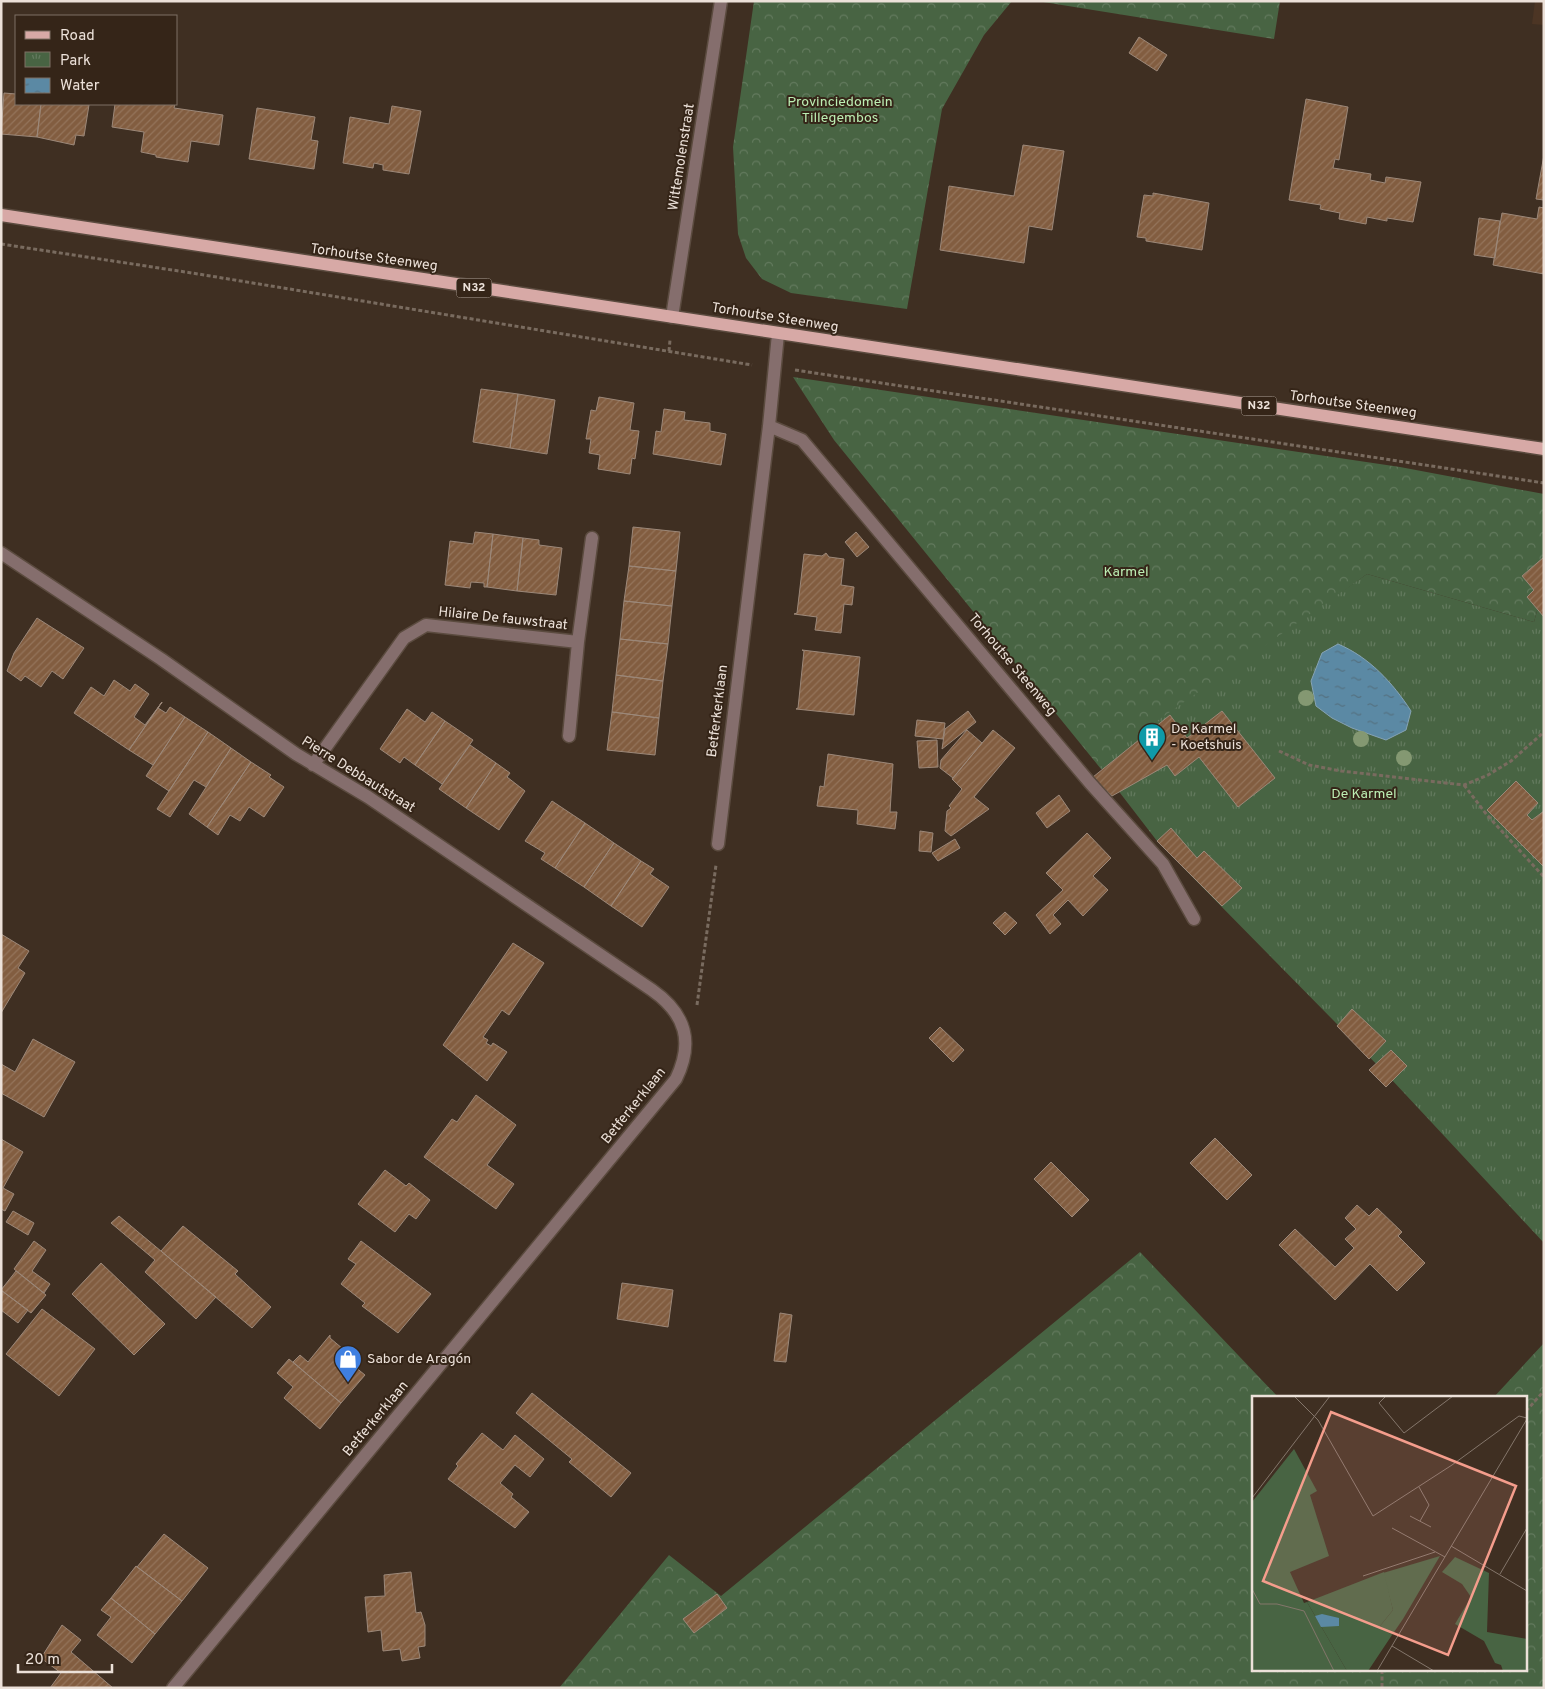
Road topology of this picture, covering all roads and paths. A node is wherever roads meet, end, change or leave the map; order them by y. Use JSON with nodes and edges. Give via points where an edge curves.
{"nodes":[{"id":1,"x":721,"y":1,"type":"edge"},
{"id":2,"x":1,"y":215,"type":"edge"},
{"id":3,"x":1,"y":244,"type":"edge"},
{"id":4,"x":672,"y":318,"type":"junction"},
{"id":5,"x":778,"y":334,"type":"junction"},
{"id":6,"x":775,"y":369,"type":"junction"},
{"id":7,"x":769,"y":426,"type":"junction"},
{"id":8,"x":1544,"y":449,"type":"edge"},
{"id":9,"x":1544,"y":483,"type":"edge"},
{"id":10,"x":592,"y":538,"type":"dead end"},
{"id":11,"x":1,"y":553,"type":"edge"},
{"id":12,"x":578,"y":642,"type":"junction"},
{"id":13,"x":1544,"y":732,"type":"edge"},
{"id":14,"x":569,"y":736,"type":"dead end"},
{"id":15,"x":1279,"y":750,"type":"dead end"},
{"id":16,"x":312,"y":765,"type":"junction"},
{"id":17,"x":1464,"y":785,"type":"junction"},
{"id":18,"x":718,"y":844,"type":"joint"},
{"id":19,"x":1544,"y":877,"type":"edge"},
{"id":20,"x":1194,"y":919,"type":"dead end"},
{"id":21,"x":686,"y":1033,"type":"junction"},
{"id":22,"x":1544,"y":1391,"type":"edge"},
{"id":23,"x":1528,"y":1408,"type":"edge"},
{"id":24,"x":1382,"y":1672,"type":"edge"},
{"id":25,"x":174,"y":1688,"type":"edge"},
{"id":26,"x":1382,"y":1688,"type":"edge"}],
"edges":[{"from":1,"to":4,"type":"street","name":"Wittemolenstraat"},
{"from":2,"to":4,"type":"main road","name":"Torhoutse Steenweg","number":"N32"},
{"from":3,"to":6,"type":"path"},
{"from":4,"to":5,"type":"main road","name":"Torhoutse Steenweg","number":"N32"},
{"from":5,"to":6,"type":"street","name":"Betferkerklaan"},
{"from":5,"to":8,"type":"main road","name":"Torhoutse Steenweg","number":"N32"},
{"from":6,"to":7,"type":"street","name":"Betferkerklaan"},
{"from":6,"to":9,"type":"path"},
{"from":7,"to":18,"type":"street","name":"Betferkerklaan"},
{"from":7,"to":20,"type":"street","name":"Torhoutse Steenweg","via":[[802,440],[1090,783],[1163,864]]},
{"from":10,"to":12,"type":"street","name":"Hilaire De fauwstraat"},
{"from":11,"to":16,"type":"street","name":"Pierre Debbautstraat","via":[[161,659]]},
{"from":12,"to":14,"type":"street","name":"Hilaire De fauwstraat"},
{"from":12,"to":16,"type":"street","name":"Hilaire De fauwstraat","via":[[426,625],[404,638]]},
{"from":13,"to":17,"type":"path","via":[[1511,761]]},
{"from":15,"to":17,"type":"path","via":[[1309,765]]},
{"from":16,"to":21,"type":"street","name":"Pierre Debbautstraat","via":[[368,797],[667,1000]]},
{"from":17,"to":19,"type":"path","via":[[1486,815]]},
{"from":18,"to":21,"type":"path","via":[[700,998]]},
{"from":21,"to":25,"type":"street","name":"Betferkerklaan","via":[[683,1065],[676,1079]]},
{"from":22,"to":23,"type":"path"},
{"from":24,"to":26,"type":"path"}]}
